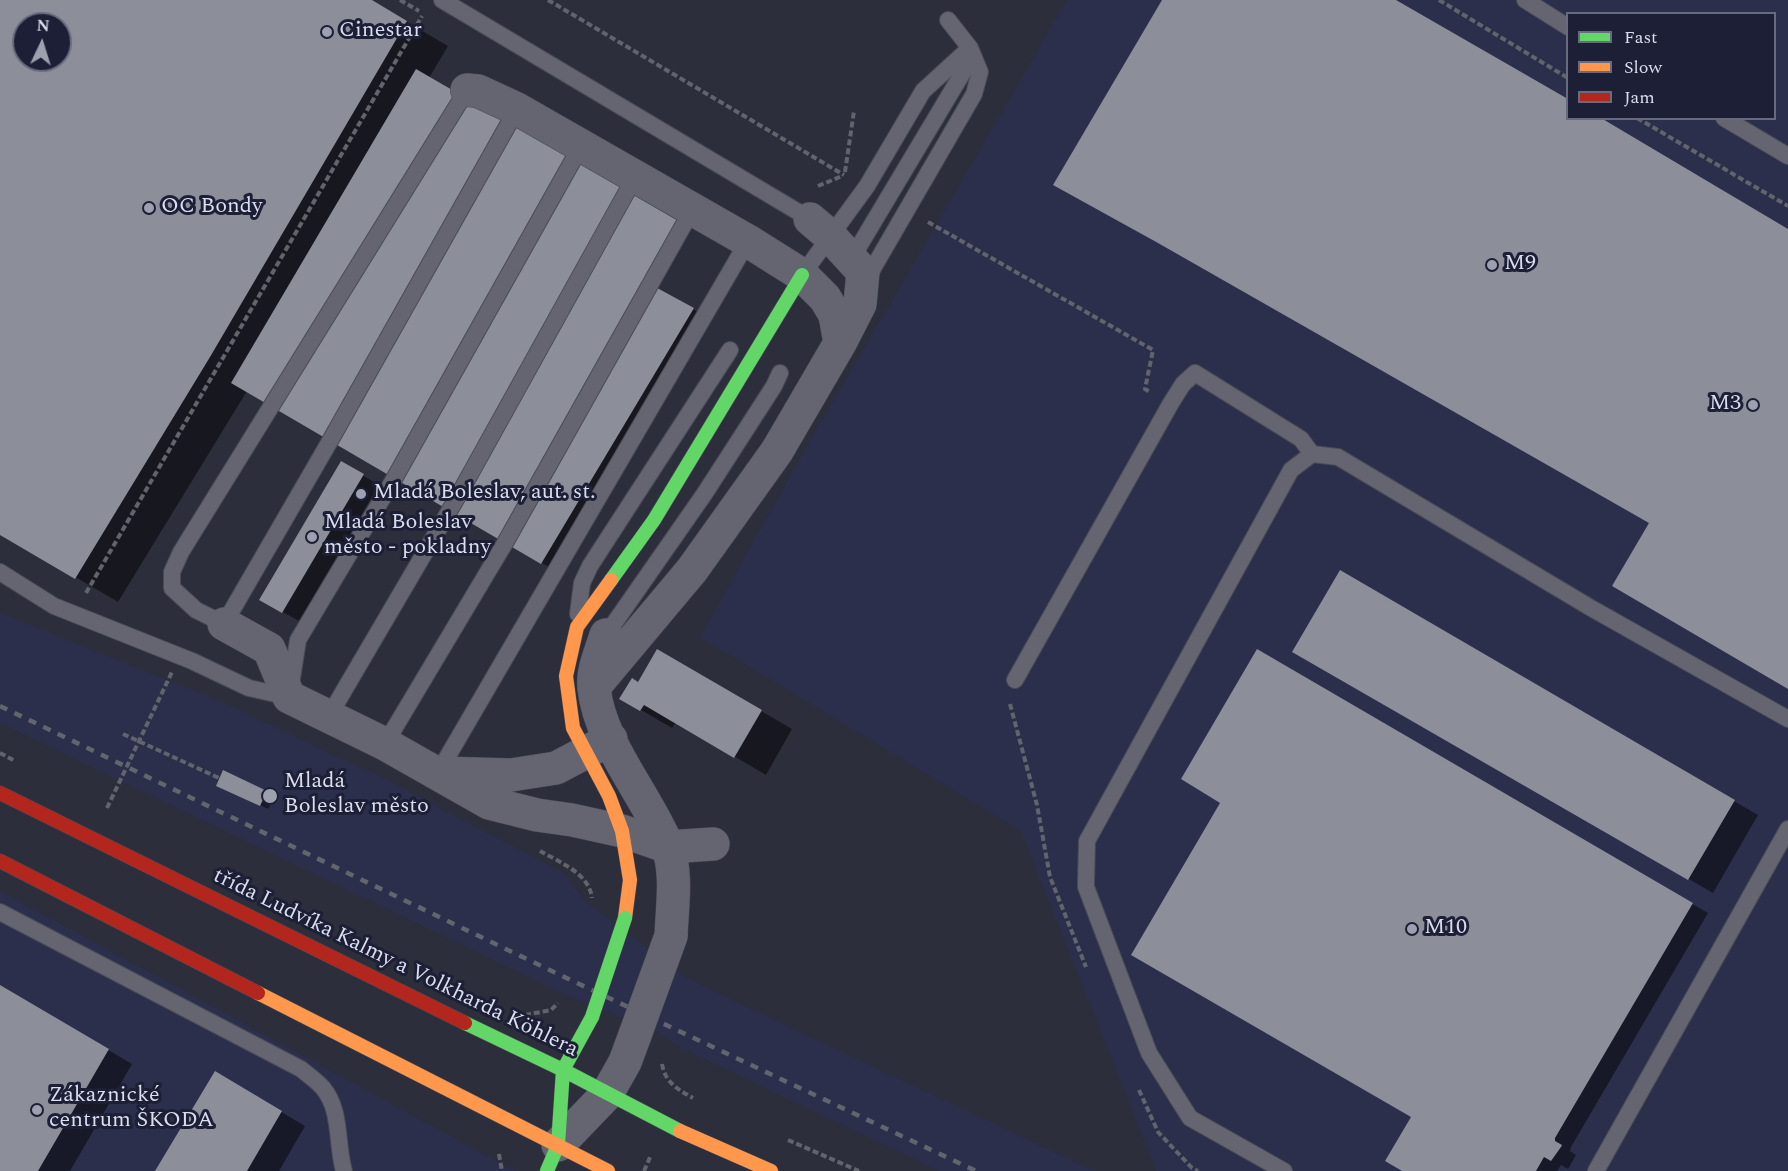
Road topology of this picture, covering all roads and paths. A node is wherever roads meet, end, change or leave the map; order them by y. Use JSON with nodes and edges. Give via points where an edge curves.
{"nodes":[{"id":1,"x":400,"y":0,"type":"edge"},
{"id":2,"x":442,"y":0,"type":"edge"},
{"id":3,"x":548,"y":0,"type":"edge"},
{"id":4,"x":1439,"y":0,"type":"edge"},
{"id":5,"x":1525,"y":0,"type":"edge"},
{"id":6,"x":948,"y":20,"type":"dead end"},
{"id":7,"x":1566,"y":26,"type":"edge"},
{"id":8,"x":970,"y":48,"type":"junction"},
{"id":9,"x":1566,"y":77,"type":"edge"},
{"id":10,"x":466,"y":90,"type":"joint"},
{"id":11,"x":517,"y":110,"type":"junction"},
{"id":12,"x":854,"y":111,"type":"dead end"},
{"id":13,"x":1640,"y":120,"type":"edge"},
{"id":14,"x":1727,"y":120,"type":"edge"},
{"id":15,"x":581,"y":146,"type":"junction"},
{"id":16,"x":1788,"y":156,"type":"edge"},
{"id":17,"x":844,"y":175,"type":"junction"},
{"id":18,"x":635,"y":177,"type":"junction"},
{"id":19,"x":1788,"y":206,"type":"edge"},
{"id":20,"x":692,"y":210,"type":"junction"},
{"id":21,"x":936,"y":227,"type":"dead end"},
{"id":22,"x":833,"y":237,"type":"junction"},
{"id":23,"x":748,"y":242,"type":"junction"},
{"id":24,"x":802,"y":275,"type":"junction"},
{"id":25,"x":840,"y":343,"type":"junction"},
{"id":26,"x":730,"y":350,"type":"dead end"},
{"id":27,"x":1153,"y":350,"type":"dead end"},
{"id":28,"x":780,"y":373,"type":"dead end"},
{"id":29,"x":1312,"y":454,"type":"junction"},
{"id":30,"x":0,"y":572,"type":"edge"},
{"id":31,"x":84,"y":596,"type":"dead end"},
{"id":32,"x":224,"y":624,"type":"junction"},
{"id":33,"x":591,"y":631,"type":"junction"},
{"id":34,"x":172,"y":672,"type":"dead end"},
{"id":35,"x":1016,"y":680,"type":"dead end"},
{"id":36,"x":594,"y":687,"type":"junction"},
{"id":37,"x":289,"y":697,"type":"junction"},
{"id":38,"x":329,"y":716,"type":"junction"},
{"id":39,"x":1788,"y":719,"type":"edge"},
{"id":40,"x":123,"y":734,"type":"dead end"},
{"id":41,"x":139,"y":741,"type":"junction"},
{"id":42,"x":385,"y":744,"type":"junction"},
{"id":43,"x":599,"y":745,"type":"junction"},
{"id":44,"x":438,"y":773,"type":"junction"},
{"id":45,"x":219,"y":778,"type":"dead end"},
{"id":46,"x":0,"y":793,"type":"edge"},
{"id":47,"x":107,"y":808,"type":"dead end"},
{"id":48,"x":1788,"y":829,"type":"edge"},
{"id":49,"x":622,"y":831,"type":"junction"},
{"id":50,"x":713,"y":844,"type":"dead end"},
{"id":51,"x":668,"y":847,"type":"junction"},
{"id":52,"x":0,"y":861,"type":"edge"},
{"id":53,"x":0,"y":912,"type":"edge"},
{"id":54,"x":558,"y":1003,"type":"dead end"},
{"id":55,"x":520,"y":1017,"type":"dead end"},
{"id":56,"x":660,"y":1056,"type":"dead end"},
{"id":57,"x":563,"y":1070,"type":"junction"},
{"id":58,"x":607,"y":1094,"type":"junction"},
{"id":59,"x":696,"y":1099,"type":"dead end"},
{"id":60,"x":552,"y":1158,"type":"edge"},
{"id":61,"x":344,"y":1171,"type":"edge"},
{"id":62,"x":608,"y":1171,"type":"edge"},
{"id":63,"x":771,"y":1171,"type":"edge"},
{"id":64,"x":1284,"y":1171,"type":"edge"},
{"id":65,"x":1596,"y":1171,"type":"edge"}],
"edges":[{"from":1,"to":31,"type":"path","via":[[423,14]]},
{"from":2,"to":22,"type":"lane"},
{"from":3,"to":17,"type":"path"},
{"from":4,"to":9,"type":"path"},
{"from":5,"to":7,"type":"lane"},
{"from":6,"to":8,"type":"lane"},
{"from":8,"to":22,"type":"lane","via":[[965,69]]},
{"from":8,"to":22,"type":"lane","via":[[923,91]]},
{"from":8,"to":22,"type":"lane","via":[[980,72],[974,94]]},
{"from":10,"to":11,"type":"street","via":[[478,91]]},
{"from":10,"to":32,"type":"lane","via":[[172,572],[172,588],[196,610]]},
{"from":11,"to":15,"type":"street"},
{"from":11,"to":32,"type":"lane"},
{"from":12,"to":17,"type":"path"},
{"from":13,"to":19,"type":"path"},
{"from":14,"to":16,"type":"lane"},
{"from":15,"to":18,"type":"street"},
{"from":15,"to":37,"type":"lane","via":[[394,479],[298,640]]},
{"from":17,"to":22,"type":"path"},
{"from":18,"to":20,"type":"street"},
{"from":18,"to":38,"type":"lane","via":[[458,496]]},
{"from":20,"to":23,"type":"street"},
{"from":20,"to":42,"type":"lane"},
{"from":21,"to":27,"type":"path"},
{"from":22,"to":24,"type":"lane"},
{"from":22,"to":25,"type":"street","via":[[860,304]]},
{"from":23,"to":24,"type":"street"},
{"from":23,"to":44,"type":"lane"},
{"from":24,"to":25,"type":"street","via":[[825,298],[835,315]]},
{"from":24,"to":33,"type":"street"},
{"from":25,"to":36,"type":"street","via":[[777,451],[692,570]]},
{"from":26,"to":33,"type":"lane","via":[[590,566],[582,583]]},
{"from":28,"to":33,"type":"lane","via":[[705,493]]},
{"from":29,"to":35,"type":"lane","via":[[1301,439],[1196,374],[1183,384],[1171,404]]},
{"from":29,"to":39,"type":"lane","via":[[1338,457],[1590,608]]},
{"from":29,"to":64,"type":"lane","via":[[1291,470],[1087,841],[1086,887],[1149,1053],[1190,1118]]},
{"from":30,"to":37,"type":"lane","via":[[54,606],[249,688]]},
{"from":32,"to":37,"type":"street","via":[[268,649]]},
{"from":33,"to":36,"type":"street","via":[[596,668]]},
{"from":33,"to":43,"type":"street","via":[[566,676],[573,728]]},
{"from":34,"to":41,"type":"path","bridge":true},
{"from":36,"to":43,"type":"street","via":[[600,714]]},
{"from":37,"to":38,"type":"street"},
{"from":38,"to":42,"type":"street"},
{"from":40,"to":41,"type":"path"},
{"from":41,"to":45,"type":"path"},
{"from":41,"to":47,"type":"path","bridge":true},
{"from":42,"to":44,"type":"street"},
{"from":43,"to":44,"type":"street","via":[[556,768],[511,775]]},
{"from":43,"to":49,"type":"street","via":[[609,796]]},
{"from":43,"to":51,"type":"street","via":[[643,797]]},
{"from":44,"to":49,"type":"street","via":[[489,803]]},
{"from":46,"to":57,"type":"street","name":"třída Ludvíka Kalmy a Volkharda Köhlera"},
{"from":48,"to":65,"type":"lane"},
{"from":49,"to":51,"type":"street"},
{"from":49,"to":57,"type":"street","bridge":true,"via":[[630,880],[625,918],[592,1017]]},
{"from":50,"to":51,"type":"street"},
{"from":51,"to":58,"type":"street","bridge":true,"via":[[674,883],[671,936],[625,1062]]},
{"from":52,"to":60,"type":"street"},
{"from":53,"to":61,"type":"lane","via":[[301,1069],[324,1088],[335,1111]]},
{"from":54,"to":55,"type":"path","via":[[551,1010]]},
{"from":56,"to":59,"type":"path","via":[[664,1077]]},
{"from":57,"to":58,"type":"street","name":"třída Ludvíka Kalmy a Volkharda Köhlera"},
{"from":57,"to":60,"type":"street"},
{"from":58,"to":60,"type":"street"},
{"from":58,"to":63,"type":"street","name":"třída Ludvíka Kalmy a Volkharda Köhlera","via":[[665,1125]]},
{"from":60,"to":62,"type":"street"}]}
